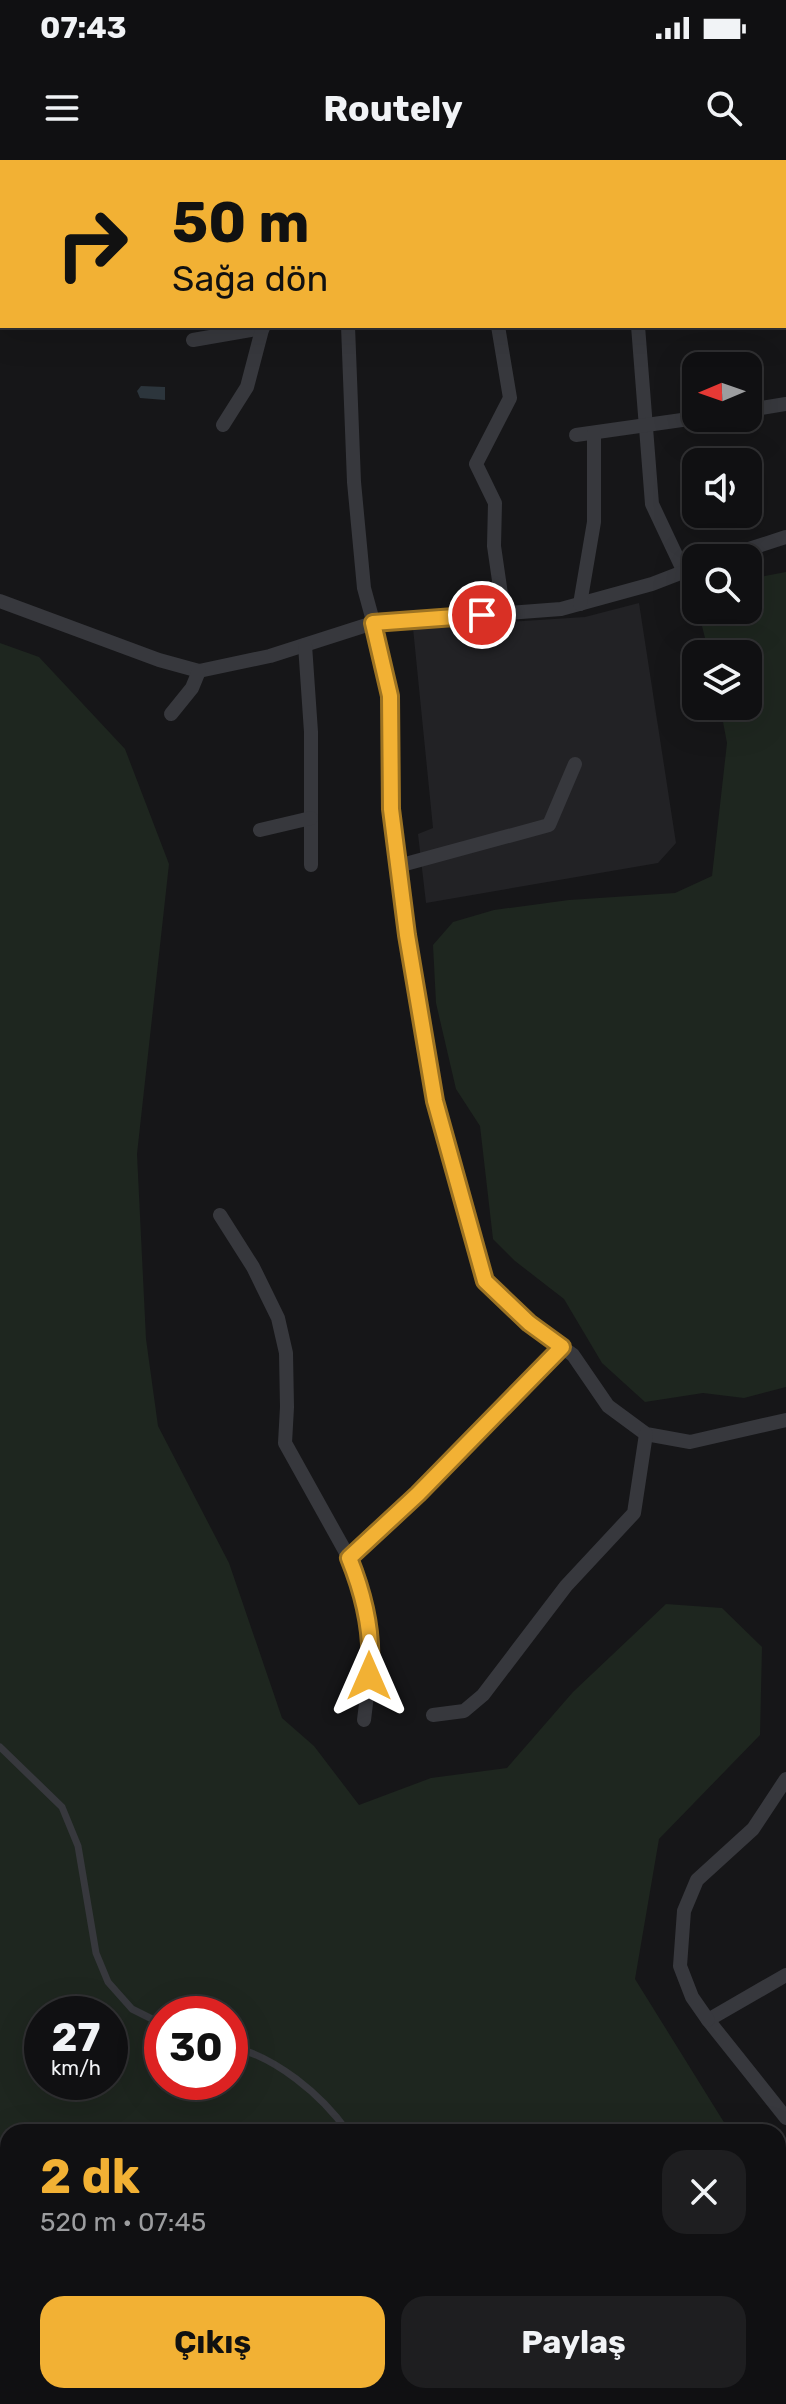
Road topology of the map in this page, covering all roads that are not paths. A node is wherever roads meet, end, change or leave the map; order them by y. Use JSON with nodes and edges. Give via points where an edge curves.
{"nodes":[{"id":1,"x":258,"y":328,"type":"edge"},
{"id":2,"x":263,"y":328,"type":"edge"},
{"id":3,"x":348,"y":328,"type":"edge"},
{"id":4,"x":498,"y":328,"type":"edge"},
{"id":5,"x":638,"y":328,"type":"edge"},
{"id":6,"x":193,"y":340,"type":"dead end"},
{"id":7,"x":786,"y":404,"type":"edge"},
{"id":8,"x":762,"y":408,"type":"edge"},
{"id":9,"x":682,"y":420,"type":"edge"},
{"id":10,"x":223,"y":425,"type":"dead end"},
{"id":11,"x":647,"y":425,"type":"junction"},
{"id":12,"x":594,"y":433,"type":"junction"},
{"id":13,"x":576,"y":435,"type":"dead end"},
{"id":14,"x":786,"y":537,"type":"edge"},
{"id":15,"x":762,"y":545,"type":"edge"},
{"id":16,"x":682,"y":556,"type":"edge"},
{"id":17,"x":682,"y":573,"type":"edge"},
{"id":18,"x":0,"y":601,"type":"edge"},
{"id":19,"x":580,"y":604,"type":"junction"},
{"id":20,"x":504,"y":615,"type":"junction"},
{"id":21,"x":373,"y":623,"type":"junction"},
{"id":22,"x":305,"y":645,"type":"junction"},
{"id":23,"x":199,"y":671,"type":"junction"},
{"id":24,"x":171,"y":714,"type":"dead end"},
{"id":25,"x":575,"y":764,"type":"dead end"},
{"id":26,"x":311,"y":818,"type":"junction"},
{"id":27,"x":260,"y":830,"type":"dead end"},
{"id":28,"x":311,"y":865,"type":"dead end"},
{"id":29,"x":398,"y":866,"type":"junction"},
{"id":30,"x":220,"y":1215,"type":"dead end"},
{"id":31,"x":562,"y":1347,"type":"junction"},
{"id":32,"x":786,"y":1420,"type":"edge"},
{"id":33,"x":646,"y":1434,"type":"junction"},
{"id":34,"x":349,"y":1558,"type":"junction"},
{"id":35,"x":433,"y":1715,"type":"dead end"},
{"id":36,"x":364,"y":1720,"type":"dead end"},
{"id":37,"x":0,"y":1747,"type":"edge"},
{"id":38,"x":786,"y":1779,"type":"edge"},
{"id":39,"x":786,"y":1975,"type":"edge"},
{"id":40,"x":144,"y":2015,"type":"edge"},
{"id":41,"x":708,"y":2020,"type":"junction"},
{"id":42,"x":248,"y":2052,"type":"edge"},
{"id":43,"x":786,"y":2118,"type":"edge"},
{"id":44,"x":341,"y":2124,"type":"edge"}],
"edges":[{"from":1,"to":6,"type":"street"},
{"from":2,"to":10,"type":"street","via":[[247,387]]},
{"from":3,"to":21,"type":"street","via":[[354,482],[364,588]]},
{"from":4,"to":20,"type":"street","via":[[510,398],[476,464],[495,503],[494,546]]},
{"from":5,"to":11,"type":"street"},
{"from":7,"to":8,"type":"street"},
{"from":9,"to":11,"type":"street"},
{"from":11,"to":12,"type":"street"},
{"from":11,"to":16,"type":"street","via":[[652,504]]},
{"from":12,"to":13,"type":"street"},
{"from":12,"to":19,"type":"street","via":[[594,522]]},
{"from":14,"to":15,"type":"street"},
{"from":17,"to":19,"type":"street"},
{"from":18,"to":23,"type":"street"},
{"from":19,"to":20,"type":"street"},
{"from":20,"to":21,"type":"street"},
{"from":21,"to":22,"type":"street"},
{"from":21,"to":29,"type":"street","via":[[390,696],[391,809]]},
{"from":22,"to":23,"type":"street"},
{"from":22,"to":26,"type":"street"},
{"from":23,"to":24,"type":"street"},
{"from":25,"to":29,"type":"street","via":[[549,825]]},
{"from":26,"to":27,"type":"street"},
{"from":26,"to":28,"type":"street"},
{"from":29,"to":31,"type":"street","via":[[435,1101],[485,1281]]},
{"from":30,"to":34,"type":"street","via":[[278,1318],[286,1353],[285,1443]]},
{"from":31,"to":33,"type":"street","via":[[608,1406]]},
{"from":31,"to":34,"type":"street"},
{"from":32,"to":33,"type":"street","via":[[690,1442]]},
{"from":33,"to":35,"type":"street","via":[[634,1513],[566,1586],[483,1695],[464,1711]]},
{"from":34,"to":36,"type":"street","via":[[361,1588],[372,1654]]},
{"from":37,"to":40,"type":"lane","via":[[62,1807],[78,1846],[96,1953],[108,1982]]},
{"from":38,"to":41,"type":"street","via":[[753,1829],[697,1880],[684,1911],[680,1966]]},
{"from":39,"to":41,"type":"street"},
{"from":41,"to":43,"type":"street"},
{"from":42,"to":44,"type":"lane","via":[[299,2079]]}]}
